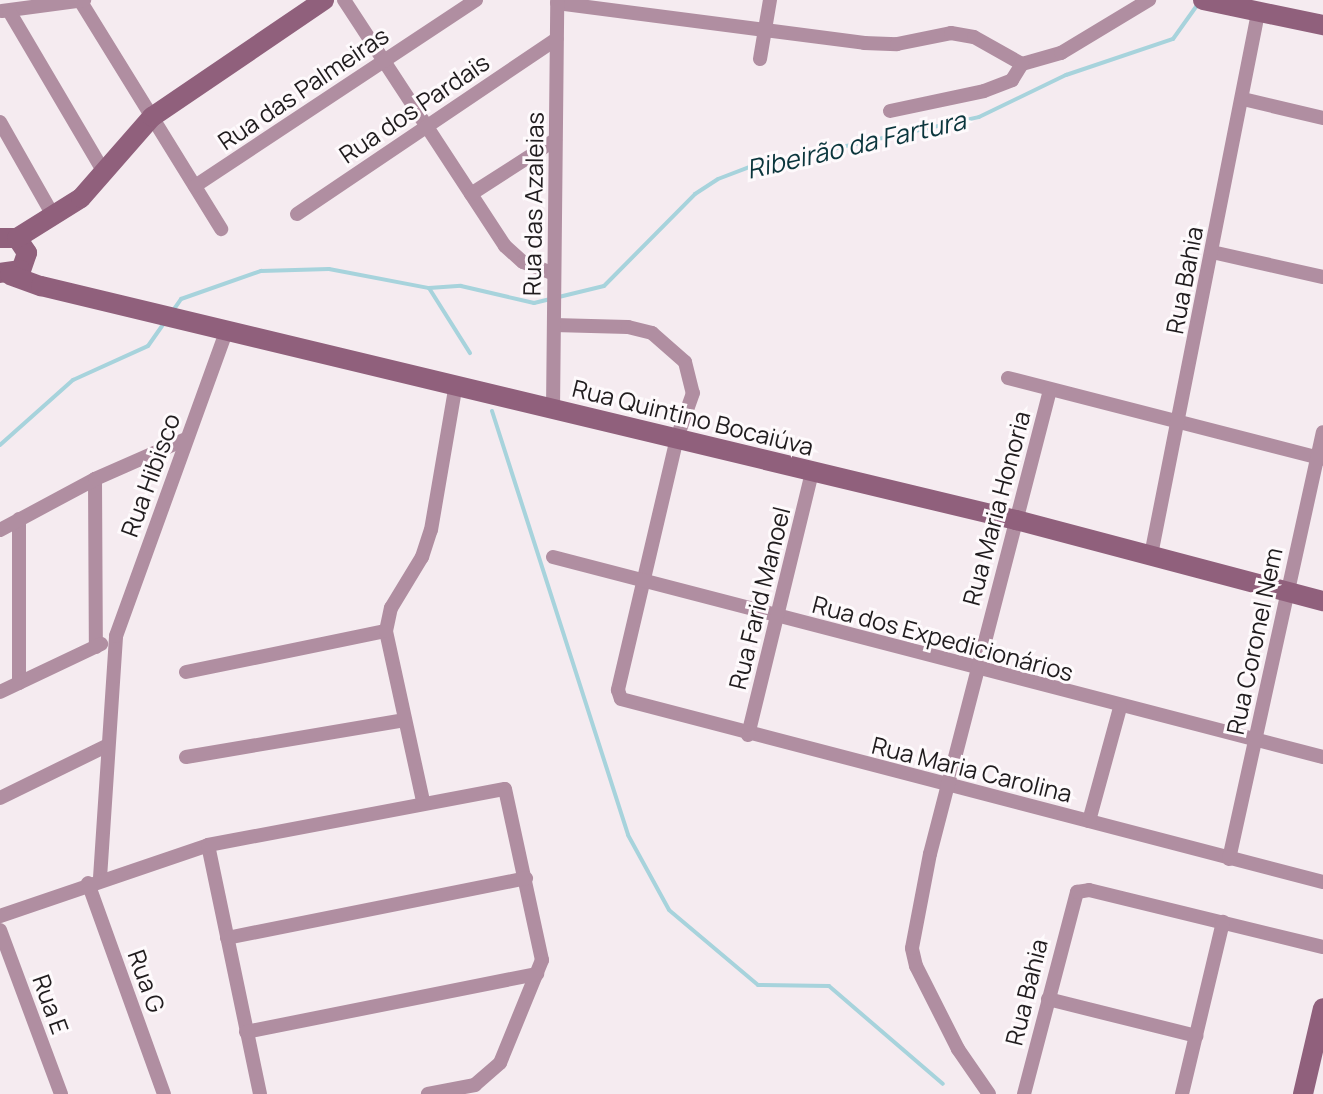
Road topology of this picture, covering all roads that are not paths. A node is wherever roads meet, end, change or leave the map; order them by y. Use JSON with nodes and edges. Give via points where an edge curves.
{"nodes":[{"id":1,"x":324,"y":0,"type":"edge"},
{"id":2,"x":344,"y":0,"type":"edge"},
{"id":3,"x":476,"y":0,"type":"edge"},
{"id":4,"x":770,"y":0,"type":"edge"},
{"id":5,"x":1149,"y":0,"type":"edge"},
{"id":6,"x":83,"y":1,"type":"edge"},
{"id":7,"x":557,"y":1,"type":"edge"},
{"id":8,"x":1213,"y":2,"type":"edge"},
{"id":9,"x":4,"y":11,"type":"edge"},
{"id":10,"x":1258,"y":13,"type":"junction"},
{"id":11,"x":1323,"y":25,"type":"edge"},
{"id":12,"x":765,"y":32,"type":"junction"},
{"id":13,"x":556,"y":39,"type":"junction"},
{"id":14,"x":760,"y":59,"type":"dead end"},
{"id":15,"x":383,"y":61,"type":"junction"},
{"id":16,"x":1022,"y":64,"type":"junction"},
{"id":17,"x":1243,"y":99,"type":"junction"},
{"id":18,"x":890,"y":111,"type":"dead end"},
{"id":19,"x":152,"y":117,"type":"junction"},
{"id":20,"x":1323,"y":118,"type":"edge"},
{"id":21,"x":0,"y":122,"type":"edge"},
{"id":22,"x":425,"y":127,"type":"junction"},
{"id":23,"x":555,"y":140,"type":"junction"},
{"id":24,"x":104,"y":172,"type":"junction"},
{"id":25,"x":195,"y":186,"type":"junction"},
{"id":26,"x":471,"y":194,"type":"junction"},
{"id":27,"x":297,"y":214,"type":"dead end"},
{"id":28,"x":54,"y":217,"type":"junction"},
{"id":29,"x":221,"y":229,"type":"dead end"},
{"id":30,"x":14,"y":243,"type":"edge"},
{"id":31,"x":1212,"y":252,"type":"junction"},
{"id":32,"x":5,"y":274,"type":"edge"},
{"id":33,"x":1323,"y":277,"type":"edge"},
{"id":34,"x":554,"y":279,"type":"junction"},
{"id":35,"x":50,"y":286,"type":"junction"},
{"id":36,"x":554,"y":325,"type":"junction"},
{"id":37,"x":227,"y":329,"type":"junction"},
{"id":38,"x":1008,"y":378,"type":"dead end"},
{"id":39,"x":456,"y":384,"type":"junction"},
{"id":40,"x":1050,"y":390,"type":"junction"},
{"id":41,"x":553,"y":409,"type":"junction"},
{"id":42,"x":1179,"y":421,"type":"junction"},
{"id":43,"x":1323,"y":432,"type":"edge"},
{"id":44,"x":677,"y":438,"type":"junction"},
{"id":45,"x":186,"y":439,"type":"junction"},
{"id":46,"x":1320,"y":459,"type":"edge"},
{"id":47,"x":812,"y":473,"type":"junction"},
{"id":48,"x":95,"y":479,"type":"junction"},
{"id":49,"x":19,"y":519,"type":"junction"},
{"id":50,"x":1016,"y":520,"type":"junction"},
{"id":51,"x":0,"y":530,"type":"edge"},
{"id":52,"x":1151,"y":555,"type":"junction"},
{"id":53,"x":553,"y":557,"type":"dead end"},
{"id":54,"x":643,"y":583,"type":"junction"},
{"id":55,"x":1287,"y":592,"type":"junction"},
{"id":56,"x":1323,"y":601,"type":"edge"},
{"id":57,"x":777,"y":616,"type":"junction"},
{"id":58,"x":386,"y":631,"type":"junction"},
{"id":59,"x":116,"y":636,"type":"junction"},
{"id":60,"x":96,"y":647,"type":"junction"},
{"id":61,"x":976,"y":671,"type":"junction"},
{"id":62,"x":186,"y":672,"type":"dead end"},
{"id":63,"x":19,"y":683,"type":"junction"},
{"id":64,"x":0,"y":692,"type":"edge"},
{"id":65,"x":1120,"y":708,"type":"junction"},
{"id":66,"x":405,"y":720,"type":"junction"},
{"id":67,"x":748,"y":735,"type":"junction"},
{"id":68,"x":1255,"y":740,"type":"junction"},
{"id":69,"x":108,"y":745,"type":"junction"},
{"id":70,"x":186,"y":757,"type":"dead end"},
{"id":71,"x":1323,"y":757,"type":"edge"},
{"id":72,"x":947,"y":785,"type":"junction"},
{"id":73,"x":0,"y":798,"type":"edge"},
{"id":74,"x":423,"y":801,"type":"junction"},
{"id":75,"x":1089,"y":821,"type":"junction"},
{"id":76,"x":208,"y":845,"type":"junction"},
{"id":77,"x":1229,"y":859,"type":"junction"},
{"id":78,"x":526,"y":878,"type":"junction"},
{"id":79,"x":94,"y":881,"type":"junction"},
{"id":80,"x":1323,"y":882,"type":"edge"},
{"id":81,"x":0,"y":916,"type":"edge"},
{"id":82,"x":1223,"y":922,"type":"junction"},
{"id":83,"x":0,"y":930,"type":"edge"},
{"id":84,"x":227,"y":938,"type":"junction"},
{"id":85,"x":1323,"y":947,"type":"edge"},
{"id":86,"x":537,"y":974,"type":"junction"},
{"id":87,"x":1048,"y":999,"type":"junction"},
{"id":88,"x":1323,"y":1008,"type":"edge"},
{"id":89,"x":246,"y":1032,"type":"junction"},
{"id":90,"x":1196,"y":1036,"type":"junction"},
{"id":91,"x":472,"y":1090,"type":"edge"},
{"id":92,"x":984,"y":1093,"type":"edge"},
{"id":93,"x":61,"y":1094,"type":"edge"},
{"id":94,"x":164,"y":1094,"type":"edge"},
{"id":95,"x":260,"y":1094,"type":"edge"},
{"id":96,"x":428,"y":1094,"type":"edge"},
{"id":97,"x":1024,"y":1094,"type":"edge"},
{"id":98,"x":1182,"y":1094,"type":"edge"},
{"id":99,"x":1303,"y":1094,"type":"edge"}],
"edges":[{"from":1,"to":19,"type":"street"},
{"from":2,"to":15,"type":"street"},
{"from":3,"to":15,"type":"street","name":"Rua das Palmeiras"},
{"from":4,"to":12,"type":"street"},
{"from":5,"to":16,"type":"street","via":[[1061,53]]},
{"from":6,"to":9,"type":"street"},
{"from":6,"to":19,"type":"street"},
{"from":7,"to":12,"type":"street"},
{"from":7,"to":13,"type":"street","name":"Rua das Azaleias"},
{"from":8,"to":10,"type":"street"},
{"from":9,"to":24,"type":"street"},
{"from":10,"to":11,"type":"street"},
{"from":10,"to":17,"type":"street","name":"Rua Bahia"},
{"from":12,"to":14,"type":"street"},
{"from":12,"to":16,"type":"street","via":[[897,44],[951,33],[974,37]]},
{"from":13,"to":22,"type":"street","name":"Rua dos Pardais"},
{"from":13,"to":23,"type":"street","name":"Rua das Azaleias"},
{"from":15,"to":22,"type":"street"},
{"from":15,"to":25,"type":"street","name":"Rua das Palmeiras"},
{"from":16,"to":18,"type":"street","via":[[1012,80],[984,91]]},
{"from":17,"to":20,"type":"street"},
{"from":17,"to":31,"type":"street","name":"Rua Bahia"},
{"from":19,"to":24,"type":"street"},
{"from":19,"to":25,"type":"street"},
{"from":21,"to":28,"type":"street"},
{"from":22,"to":26,"type":"street"},
{"from":22,"to":27,"type":"street","name":"Rua dos Pardais"},
{"from":23,"to":26,"type":"street"},
{"from":23,"to":34,"type":"street","name":"Rua das Azaleias"},
{"from":24,"to":28,"type":"street"},
{"from":25,"to":29,"type":"street"},
{"from":26,"to":34,"type":"street","via":[[505,246]]},
{"from":28,"to":30,"type":"street"},
{"from":30,"to":32,"type":"street","via":[[21,270]]},
{"from":30,"to":35,"type":"street"},
{"from":31,"to":33,"type":"street"},
{"from":31,"to":42,"type":"street","name":"Rua Bahia"},
{"from":32,"to":35,"type":"street","name":"Rua Quintino Bocaiúva"},
{"from":34,"to":36,"type":"street","name":"Rua das Azaleias"},
{"from":35,"to":37,"type":"street","name":"Rua Quintino Bocaiúva"},
{"from":36,"to":41,"type":"street","name":"Rua das Azaleias"},
{"from":36,"to":44,"type":"street","via":[[628,327],[669,344],[685,362],[693,393]]},
{"from":37,"to":39,"type":"street","name":"Rua Quintino Bocaiúva"},
{"from":37,"to":45,"type":"street","name":"Rua Hibisco"},
{"from":38,"to":40,"type":"street"},
{"from":39,"to":41,"type":"street","name":"Rua Quintino Bocaiúva"},
{"from":39,"to":58,"type":"street","via":[[431,530],[418,567],[391,608]]},
{"from":40,"to":42,"type":"street"},
{"from":40,"to":50,"type":"street","name":"Rua Maria Honoria"},
{"from":41,"to":44,"type":"street","name":"Rua Quintino Bocaiúva"},
{"from":42,"to":46,"type":"street"},
{"from":42,"to":52,"type":"street","name":"Rua Bahia"},
{"from":43,"to":46,"type":"street","name":"Rua Coronel Nem"},
{"from":44,"to":47,"type":"street","name":"Rua Quintino Bocaiúva"},
{"from":44,"to":54,"type":"street"},
{"from":45,"to":48,"type":"street"},
{"from":45,"to":59,"type":"street","name":"Rua Hibisco"},
{"from":46,"to":55,"type":"street","name":"Rua Coronel Nem"},
{"from":47,"to":50,"type":"street","name":"Rua Quintino Bocaiúva"},
{"from":47,"to":57,"type":"street","name":"Rua Farid Manoel"},
{"from":48,"to":49,"type":"street"},
{"from":48,"to":60,"type":"street"},
{"from":49,"to":51,"type":"street"},
{"from":49,"to":63,"type":"street"},
{"from":50,"to":52,"type":"street","name":"Rua Quintino Bocaiúva"},
{"from":50,"to":61,"type":"street","name":"Rua Maria Honoria"},
{"from":52,"to":55,"type":"street","name":"Rua Quintino Bocaiúva"},
{"from":53,"to":54,"type":"street","name":"Rua dos Expedicionários"},
{"from":54,"to":57,"type":"street","name":"Rua dos Expedicionários"},
{"from":54,"to":67,"type":"street","name":"Rua Maria Carolina","via":[[618,690],[628,704]]},
{"from":55,"to":56,"type":"street","name":"Rua Quintino Bocaiúva"},
{"from":55,"to":68,"type":"street","name":"Rua Coronel Nem"},
{"from":57,"to":61,"type":"street","name":"Rua dos Expedicionários"},
{"from":57,"to":67,"type":"street","name":"Rua Farid Manoel"},
{"from":58,"to":62,"type":"street"},
{"from":58,"to":66,"type":"street"},
{"from":59,"to":60,"type":"street"},
{"from":59,"to":69,"type":"street","name":"Rua Hibisco"},
{"from":60,"to":63,"type":"street"},
{"from":61,"to":65,"type":"street","name":"Rua dos Expedicionários"},
{"from":61,"to":72,"type":"street","name":"Rua Maria Honoria"},
{"from":63,"to":64,"type":"street"},
{"from":65,"to":68,"type":"street","name":"Rua dos Expedicionários"},
{"from":65,"to":75,"type":"street"},
{"from":66,"to":70,"type":"street"},
{"from":66,"to":74,"type":"street"},
{"from":67,"to":72,"type":"street","name":"Rua Maria Carolina"},
{"from":68,"to":71,"type":"street","name":"Rua dos Expedicionários"},
{"from":68,"to":77,"type":"street","name":"Rua Coronel Nem"},
{"from":69,"to":73,"type":"street"},
{"from":69,"to":79,"type":"street","name":"Rua Hibisco"},
{"from":72,"to":75,"type":"street","name":"Rua Maria Carolina"},
{"from":72,"to":92,"type":"street","name":"Rua Maria Honoria","via":[[912,948],[933,1002]]},
{"from":74,"to":76,"type":"street"},
{"from":74,"to":78,"type":"street","via":[[505,789]]},
{"from":75,"to":77,"type":"street","name":"Rua Maria Carolina"},
{"from":76,"to":79,"type":"street"},
{"from":76,"to":84,"type":"street"},
{"from":77,"to":80,"type":"street","name":"Rua Maria Carolina"},
{"from":78,"to":84,"type":"street"},
{"from":78,"to":86,"type":"street","via":[[542,960]]},
{"from":79,"to":81,"type":"street"},
{"from":79,"to":94,"type":"street","name":"Rua G"},
{"from":82,"to":85,"type":"street"},
{"from":82,"to":87,"type":"street","name":"Rua Bahia","via":[[1089,890],[1077,892]]},
{"from":82,"to":90,"type":"street"},
{"from":83,"to":93,"type":"street","name":"Rua E"},
{"from":84,"to":89,"type":"street"},
{"from":86,"to":89,"type":"street"},
{"from":86,"to":91,"type":"street","via":[[500,1063]]},
{"from":87,"to":90,"type":"street"},
{"from":87,"to":97,"type":"street","name":"Rua Bahia"},
{"from":88,"to":99,"type":"street"},
{"from":89,"to":95,"type":"street"},
{"from":90,"to":98,"type":"street"},
{"from":91,"to":96,"type":"street"}]}
